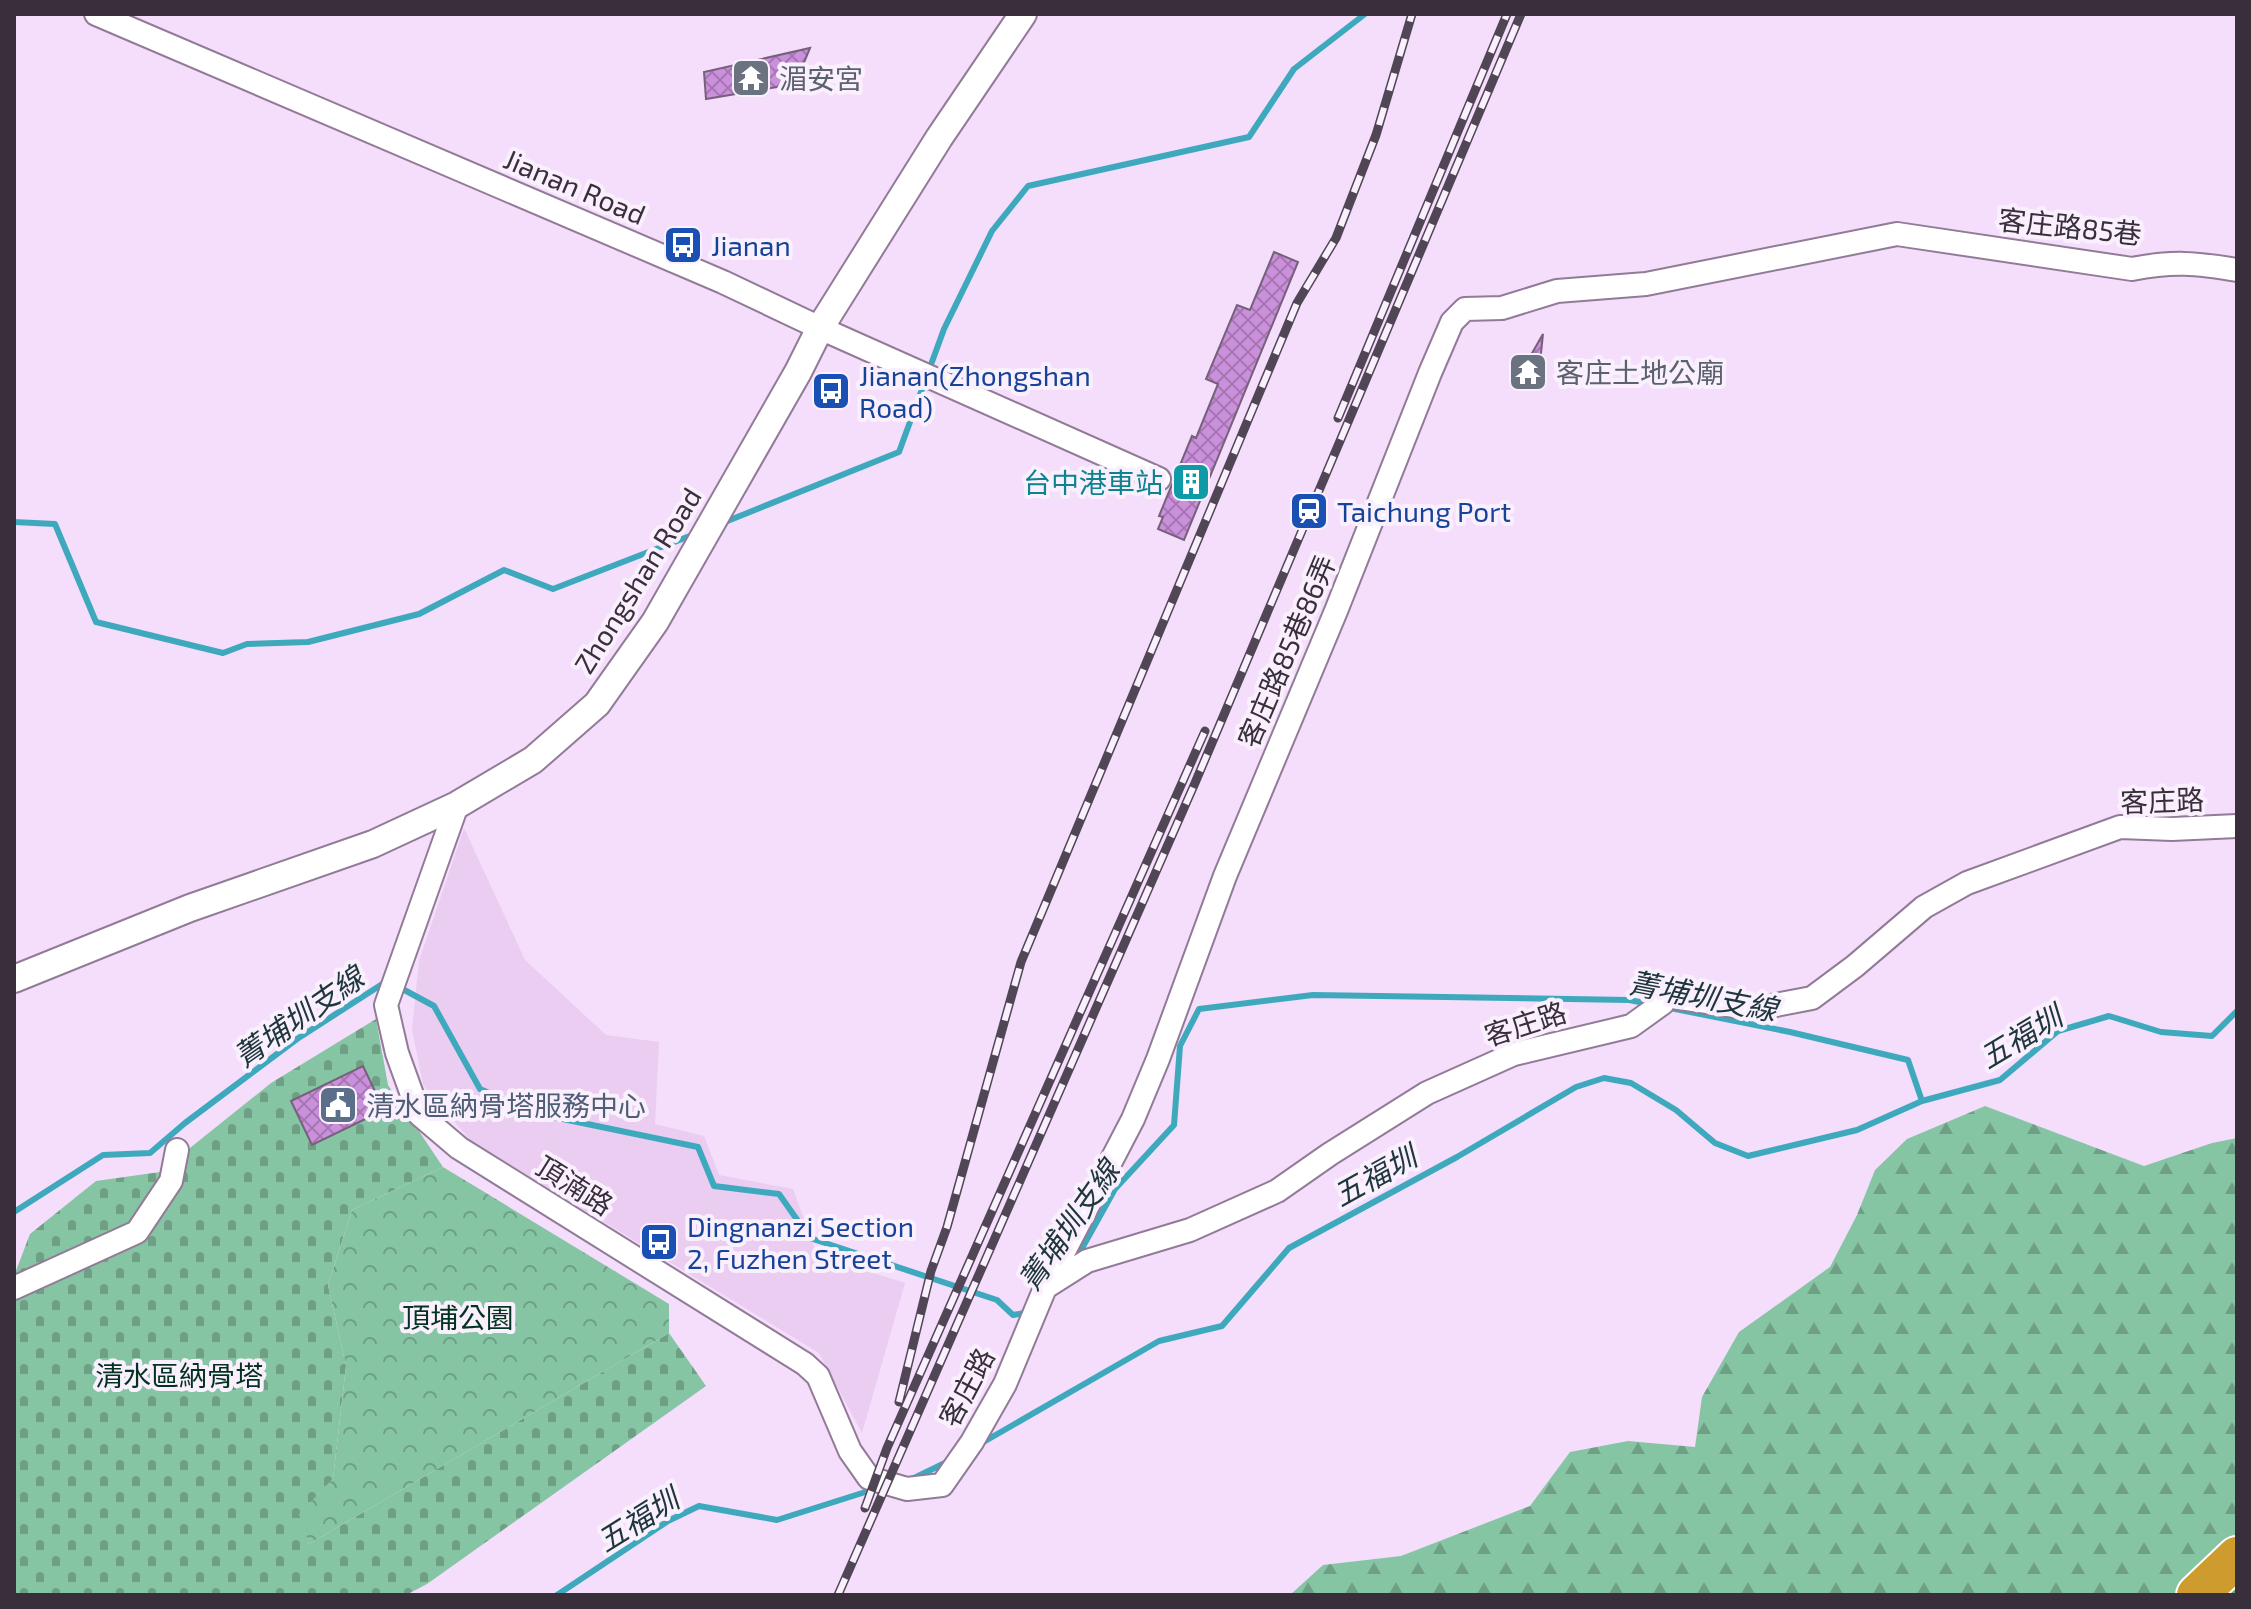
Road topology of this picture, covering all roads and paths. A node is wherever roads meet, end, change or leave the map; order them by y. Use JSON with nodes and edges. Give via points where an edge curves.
{"nodes":[{"id":1,"x":96,"y":14,"type":"edge"},
{"id":2,"x":1001,"y":14,"type":"edge"},
{"id":3,"x":1023,"y":14,"type":"edge"},
{"id":4,"x":939,"y":138,"type":"junction"},
{"id":5,"x":1897,"y":234,"type":"joint"},
{"id":6,"x":2237,"y":270,"type":"edge"},
{"id":7,"x":820,"y":328,"type":"junction"},
{"id":8,"x":1159,"y":479,"type":"dead end"},
{"id":9,"x":457,"y":805,"type":"junction"},
{"id":10,"x":2237,"y":826,"type":"edge"},
{"id":11,"x":14,"y":979,"type":"edge"},
{"id":12,"x":177,"y":1150,"type":"dead end"},
{"id":13,"x":14,"y":1288,"type":"edge"},
{"id":14,"x":1045,"y":1288,"type":"junction"},
{"id":15,"x":942,"y":1485,"type":"joint"},
{"id":16,"x":2237,"y":1557,"type":"edge"},
{"id":17,"x":2197,"y":1595,"type":"edge"}],
"edges":[{"from":1,"to":7,"type":"street","name":"Jianan Road"},
{"from":2,"to":4,"type":"street"},
{"from":3,"to":4,"type":"street"},
{"from":4,"to":7,"type":"street","name":"Zhongshan Road"},
{"from":5,"to":6,"type":"street","name":"客庄路85巷","via":[[2132,269],[2166,262]]},
{"from":5,"to":14,"type":"street","name":"客庄路85巷86弄","via":[[1646,284],[1557,291],[1502,308],[1465,309],[1452,322],[1225,876],[1133,1119]]},
{"from":7,"to":8,"type":"street","name":"Jianan Road"},
{"from":7,"to":9,"type":"street","name":"Zhongshan Road","via":[[655,622],[597,704],[533,760]]},
{"from":9,"to":11,"type":"street","name":"Zhongshan Road","via":[[373,844],[190,908]]},
{"from":9,"to":15,"type":"street","name":"頂湳路","via":[[386,1005],[419,1114],[459,1148],[805,1364],[818,1376],[850,1451],[869,1478],[907,1489]]},
{"from":10,"to":14,"type":"street","name":"客庄路","via":[[2120,827],[1967,883],[1924,907],[1812,998],[1755,1009],[1666,996],[1631,1026],[1514,1054],[1427,1093],[1277,1191],[1190,1230],[1087,1261]]},
{"from":12,"to":13,"type":"street","via":[[171,1181],[137,1232]]},
{"from":14,"to":15,"type":"street","name":"客庄路","via":[[1005,1384]]},
{"from":16,"to":17,"type":"highway"}]}
